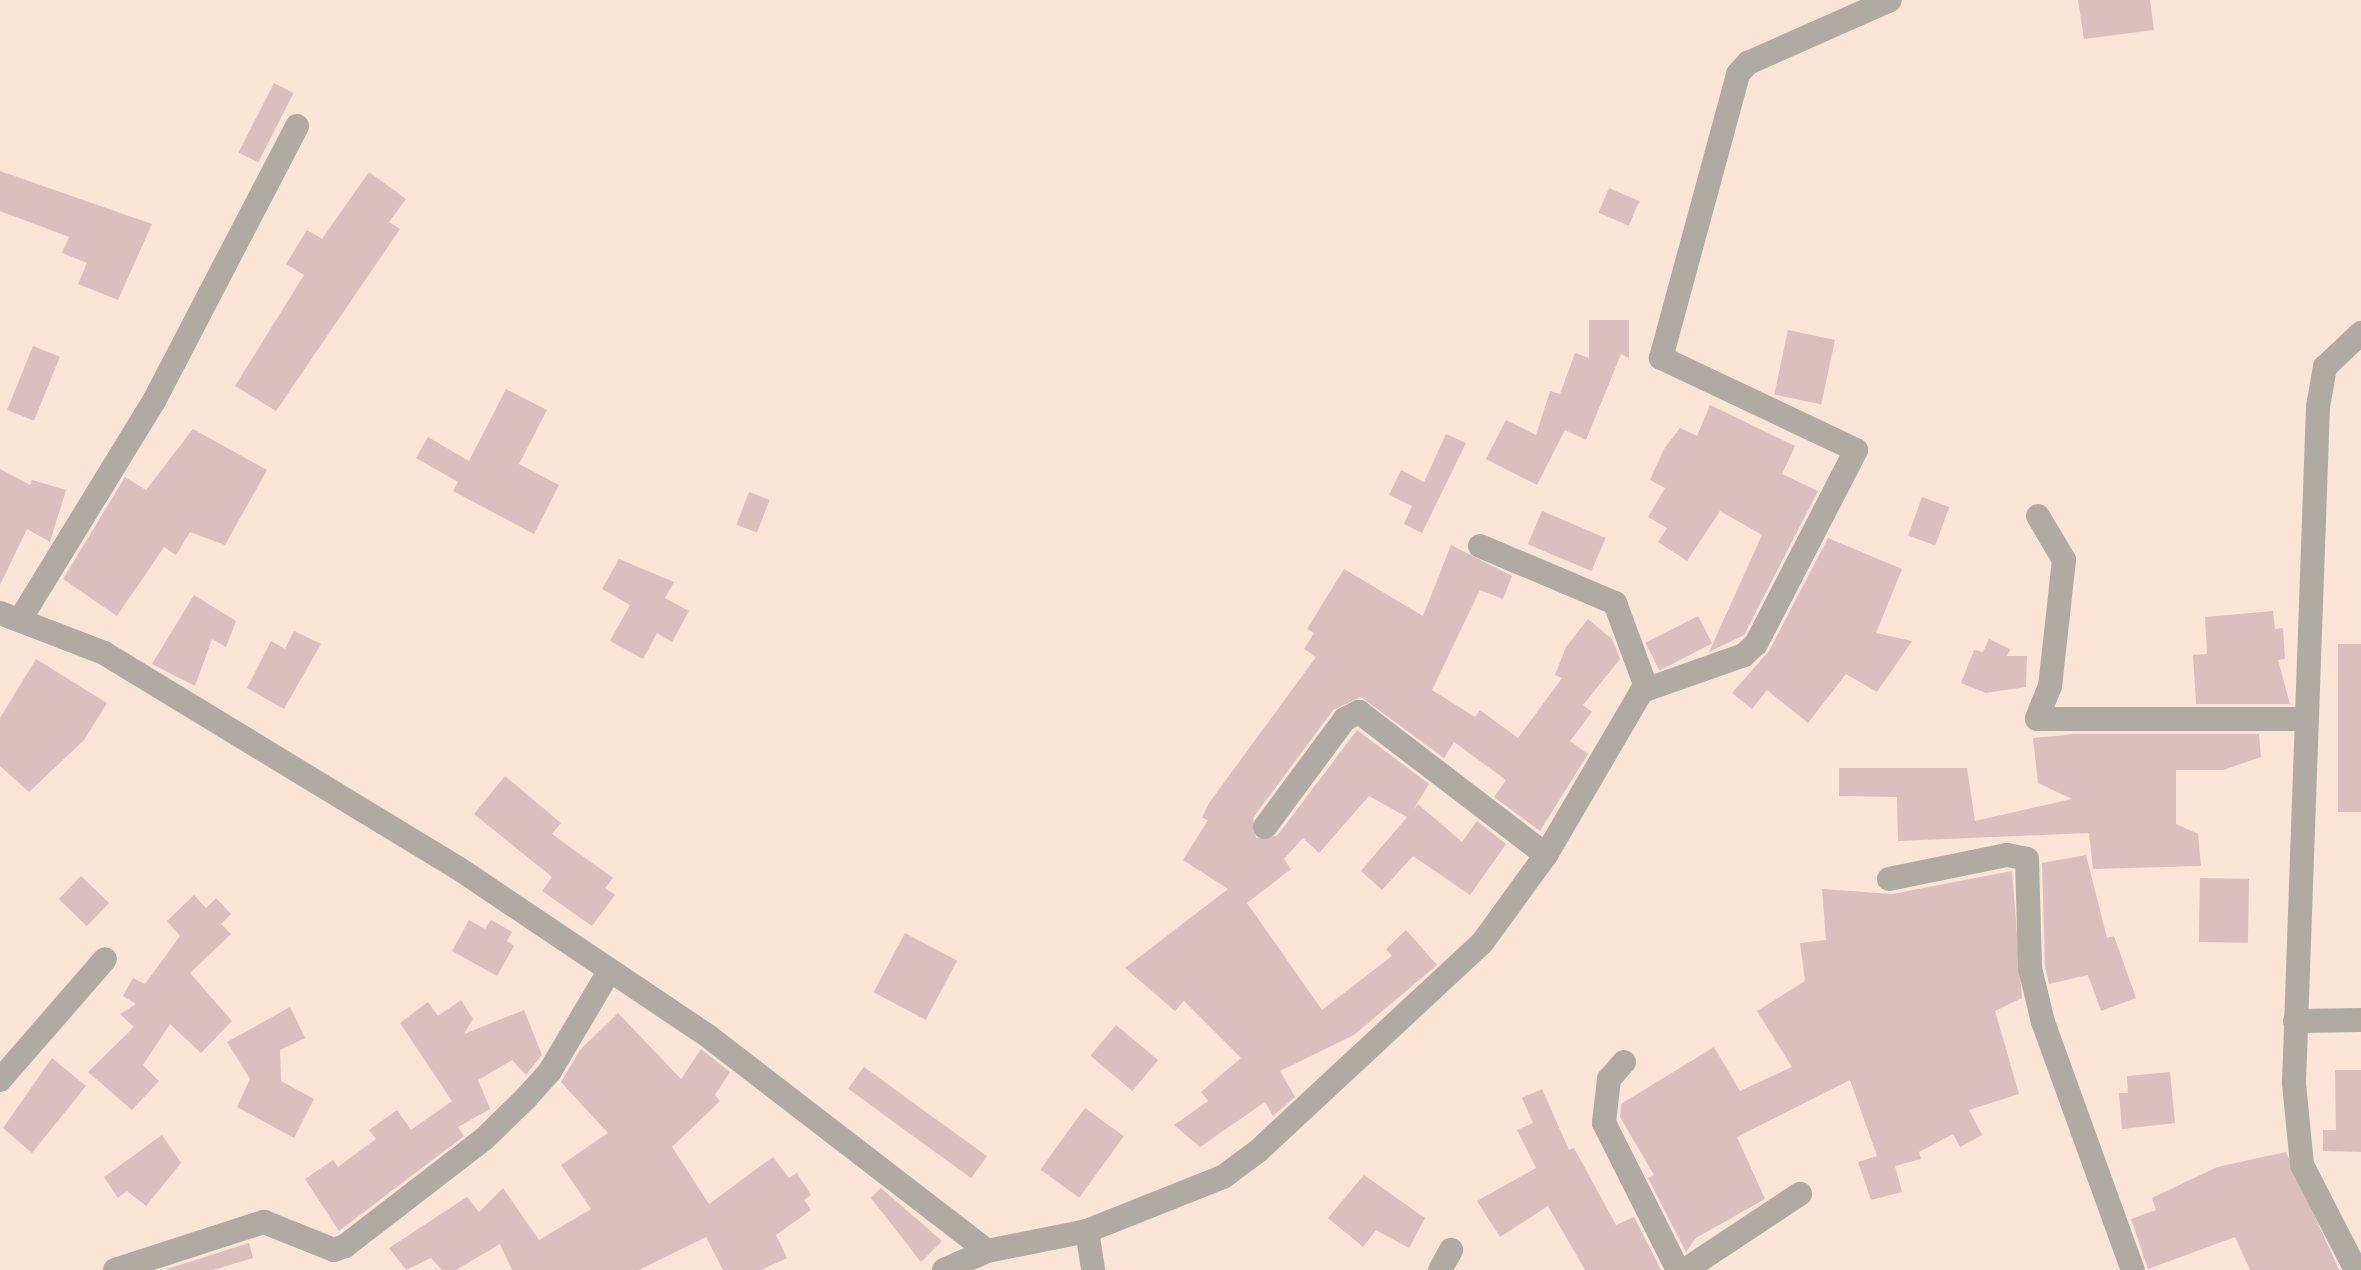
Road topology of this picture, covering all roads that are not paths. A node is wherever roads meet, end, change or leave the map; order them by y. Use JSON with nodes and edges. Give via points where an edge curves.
{"nodes":[{"id":1,"x":1890,"y":0,"type":"edge"},
{"id":2,"x":297,"y":126,"type":"dead end"},
{"id":3,"x":2361,"y":333,"type":"edge"},
{"id":4,"x":2038,"y":516,"type":"dead end"},
{"id":5,"x":1480,"y":546,"type":"dead end"},
{"id":6,"x":10,"y":616,"type":"edge"},
{"id":7,"x":1646,"y":687,"type":"junction"},
{"id":8,"x":2304,"y":719,"type":"junction"},
{"id":9,"x":1265,"y":827,"type":"dead end"},
{"id":10,"x":1546,"y":855,"type":"junction"},
{"id":11,"x":1889,"y":879,"type":"dead end"},
{"id":12,"x":105,"y":959,"type":"dead end"},
{"id":13,"x":610,"y":970,"type":"junction"},
{"id":14,"x":2361,"y":1020,"type":"edge"},
{"id":15,"x":2295,"y":1021,"type":"junction"},
{"id":16,"x":1624,"y":1062,"type":"dead end"},
{"id":17,"x":0,"y":1080,"type":"edge"},
{"id":18,"x":1800,"y":1194,"type":"dead end"},
{"id":19,"x":1087,"y":1231,"type":"junction"},
{"id":20,"x":987,"y":1251,"type":"junction"},
{"id":21,"x":115,"y":1270,"type":"edge"},
{"id":22,"x":944,"y":1270,"type":"edge"},
{"id":23,"x":1093,"y":1270,"type":"edge"},
{"id":24,"x":1678,"y":1270,"type":"edge"},
{"id":25,"x":1685,"y":1270,"type":"edge"},
{"id":26,"x":2133,"y":1270,"type":"edge"},
{"id":27,"x":2356,"y":1270,"type":"edge"}],
"edges":[{"from":1,"to":7,"type":"street","via":[[1748,63],[1738,74],[1661,358],[1851,442],[1854,463],[1756,644],[1744,655]]},
{"from":2,"to":6,"type":"street","via":[[154,401]]},
{"from":3,"to":8,"type":"street","via":[[2325,367],[2318,407]]},
{"from":4,"to":8,"type":"street","via":[[2064,560],[2050,686],[2037,719]]},
{"from":5,"to":7,"type":"street","via":[[1615,603]]},
{"from":6,"to":13,"type":"street","via":[[104,653],[458,868]]},
{"from":7,"to":10,"type":"street"},
{"from":8,"to":15,"type":"street"},
{"from":9,"to":10,"type":"street","via":[[1345,719],[1359,712]]},
{"from":10,"to":19,"type":"street","via":[[1482,943],[1258,1151],[1223,1177]]},
{"from":11,"to":26,"type":"street","via":[[2007,855],[2027,859],[2030,968],[2043,1022]]},
{"from":12,"to":17,"type":"street"},
{"from":13,"to":20,"type":"street","via":[[708,1036]]},
{"from":13,"to":21,"type":"street","via":[[550,1071],[526,1098],[451,1166],[345,1246],[334,1250],[264,1222]]},
{"from":14,"to":15,"type":"street"},
{"from":15,"to":27,"type":"street","via":[[2298,1150]]},
{"from":16,"to":24,"type":"street","via":[[1609,1079],[1604,1123]]},
{"from":18,"to":25,"type":"street"},
{"from":19,"to":20,"type":"street"},
{"from":19,"to":23,"type":"street"},
{"from":20,"to":22,"type":"street"}]}
